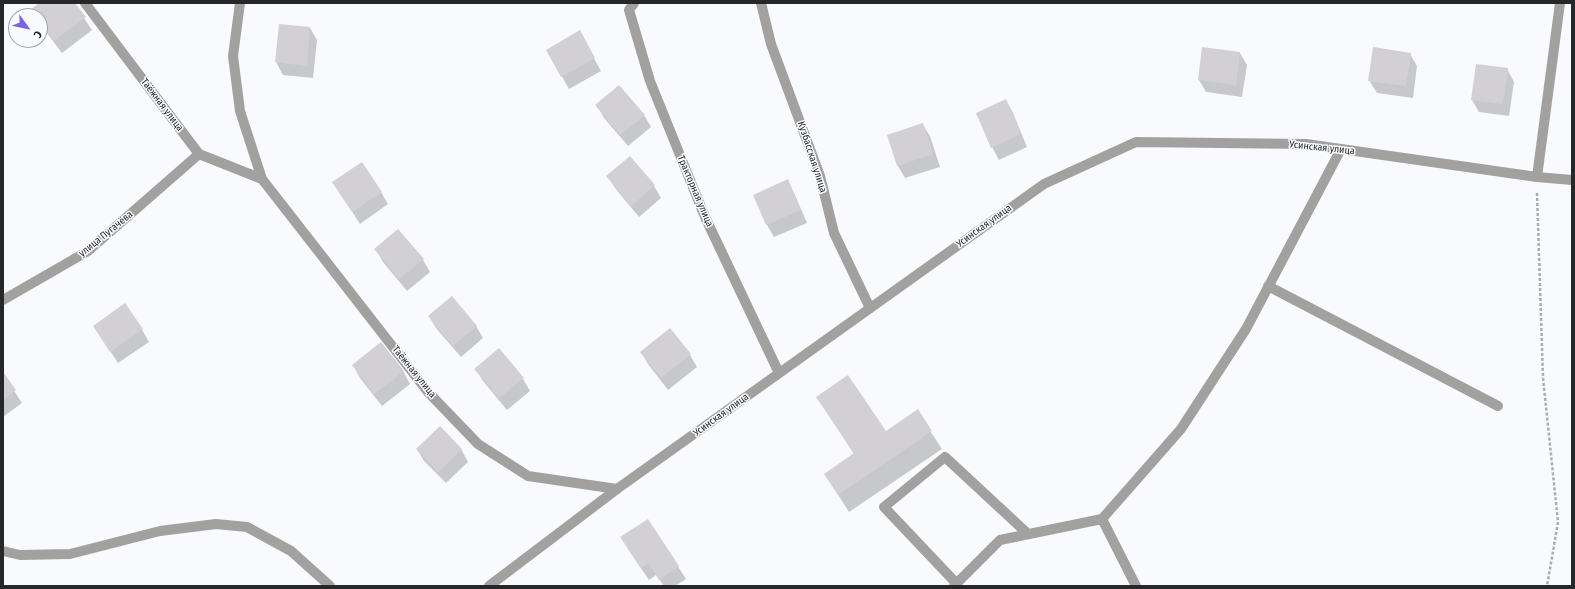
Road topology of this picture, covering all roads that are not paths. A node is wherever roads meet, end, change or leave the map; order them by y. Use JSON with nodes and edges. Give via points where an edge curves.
{"nodes":[{"id":1,"x":85,"y":3,"type":"edge"},
{"id":2,"x":240,"y":3,"type":"edge"},
{"id":3,"x":634,"y":3,"type":"edge"},
{"id":4,"x":761,"y":3,"type":"edge"},
{"id":5,"x":1560,"y":3,"type":"edge"},
{"id":6,"x":1341,"y":149,"type":"junction"},
{"id":7,"x":199,"y":154,"type":"junction"},
{"id":8,"x":1537,"y":177,"type":"junction"},
{"id":9,"x":262,"y":179,"type":"junction"},
{"id":10,"x":1572,"y":180,"type":"edge"},
{"id":11,"x":1268,"y":286,"type":"junction"},
{"id":12,"x":3,"y":300,"type":"edge"},
{"id":13,"x":870,"y":308,"type":"junction"},
{"id":14,"x":779,"y":373,"type":"junction"},
{"id":15,"x":1498,"y":406,"type":"dead end"},
{"id":16,"x":617,"y":489,"type":"junction"},
{"id":17,"x":1102,"y":519,"type":"junction"},
{"id":18,"x":1028,"y":534,"type":"junction"},
{"id":19,"x":3,"y":551,"type":"edge"},
{"id":20,"x":955,"y":585,"type":"edge"},
{"id":21,"x":330,"y":586,"type":"edge"},
{"id":22,"x":489,"y":586,"type":"edge"},
{"id":23,"x":1136,"y":586,"type":"edge"}],
"edges":[{"from":1,"to":7,"type":"street","name":"Таёжная улица"},
{"from":2,"to":9,"type":"street","name":"Таёжная улица","via":[[233,56],[240,112]]},
{"from":3,"to":14,"type":"street","name":"Тракторная улица","via":[[629,10],[650,81],[705,217]]},
{"from":4,"to":13,"type":"street","name":"Кузбасская улица","via":[[771,44],[820,176],[834,233]]},
{"from":5,"to":8,"type":"street"},
{"from":6,"to":8,"type":"street","name":"Усинская улица"},
{"from":6,"to":11,"type":"street"},
{"from":6,"to":13,"type":"street","name":"Усинская улица","via":[[1306,144],[1136,142],[1044,184]]},
{"from":7,"to":9,"type":"street"},
{"from":7,"to":12,"type":"street","name":"улица Пугачёва","via":[[88,251]]},
{"from":8,"to":10,"type":"street","name":"Усинская улица"},
{"from":9,"to":16,"type":"street","name":"Таёжная улица","via":[[428,392],[478,444],[528,476]]},
{"from":11,"to":15,"type":"street"},
{"from":11,"to":17,"type":"street","via":[[1246,329],[1180,429]]},
{"from":13,"to":14,"type":"street","name":"Усинская улица"},
{"from":14,"to":16,"type":"street","name":"Усинская улица"},
{"from":16,"to":22,"type":"street","name":"Усинская улица"},
{"from":17,"to":18,"type":"street"},
{"from":17,"to":23,"type":"street"},
{"from":18,"to":20,"type":"street","via":[[1000,540]]},
{"from":18,"to":20,"type":"street","via":[[945,457],[884,507]]},
{"from":19,"to":21,"type":"street","via":[[20,555],[70,554],[160,532],[216,524],[247,527],[291,551]]}]}
